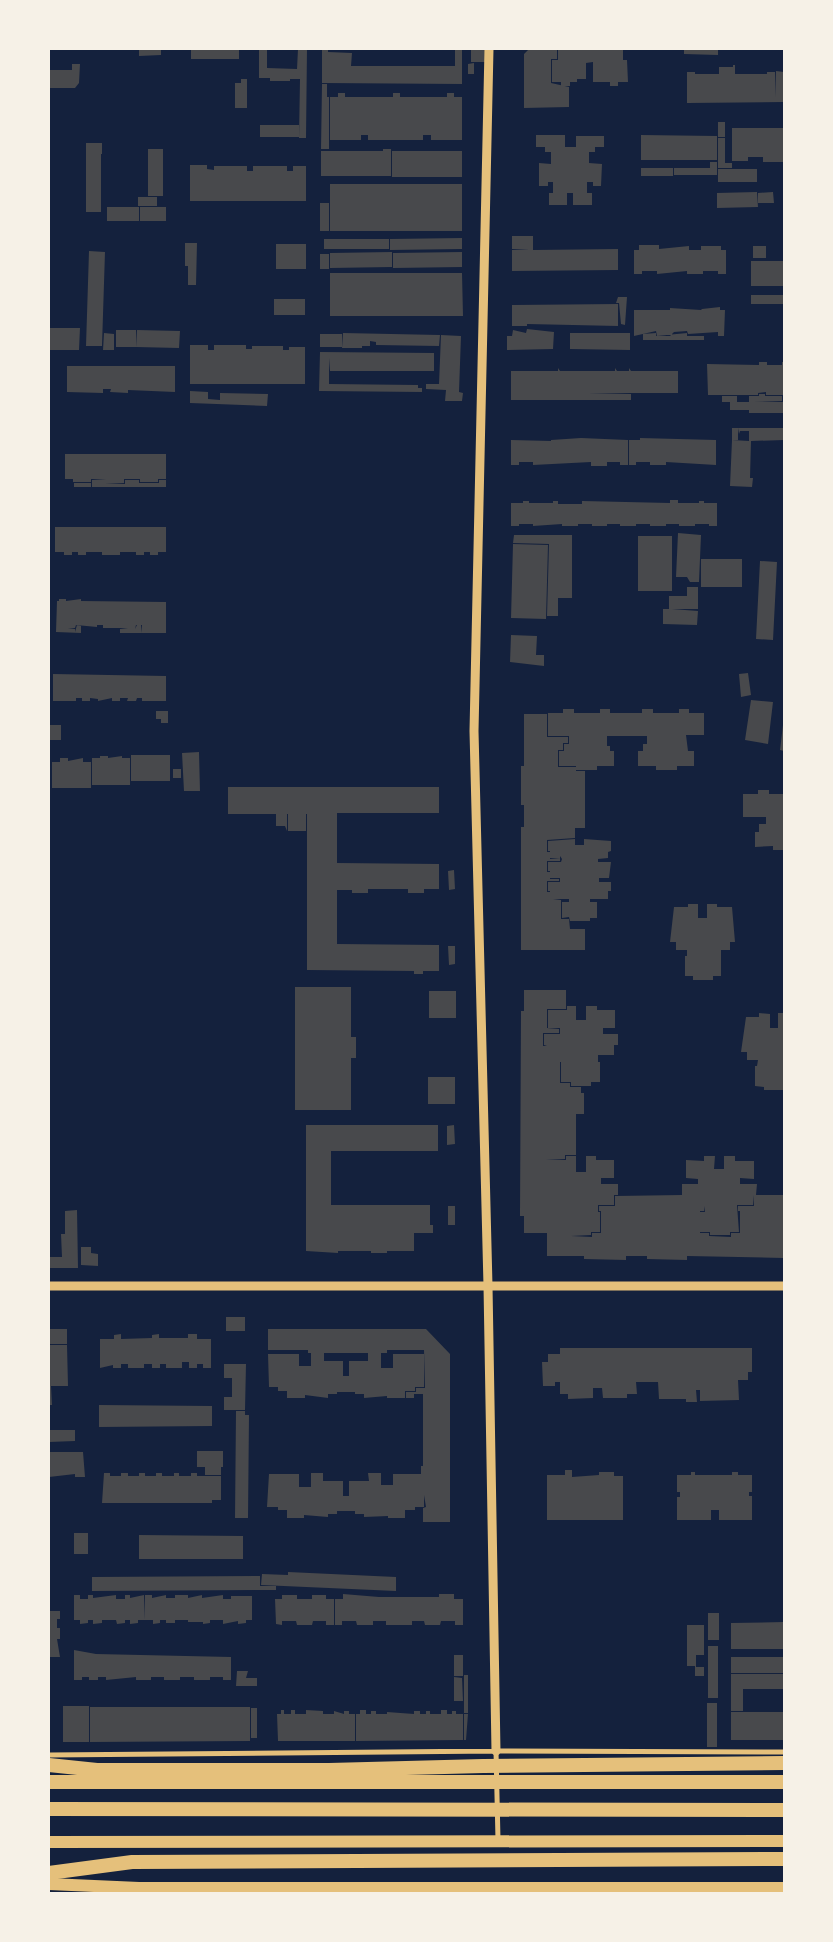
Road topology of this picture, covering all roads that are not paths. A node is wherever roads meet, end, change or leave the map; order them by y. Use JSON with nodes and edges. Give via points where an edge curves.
{"nodes":[{"id":1,"x":488,"y":49,"type":"edge"},
{"id":2,"x":49,"y":1286,"type":"edge"},
{"id":3,"x":488,"y":1286,"type":"junction"},
{"id":4,"x":784,"y":1286,"type":"edge"},
{"id":5,"x":496,"y":1751,"type":"junction"},
{"id":6,"x":784,"y":1752,"type":"edge"},
{"id":7,"x":49,"y":1755,"type":"edge"},
{"id":8,"x":784,"y":1763,"type":"edge"},
{"id":9,"x":49,"y":1765,"type":"edge"},
{"id":10,"x":49,"y":1782,"type":"edge"},
{"id":11,"x":784,"y":1782,"type":"edge"},
{"id":12,"x":49,"y":1809,"type":"edge"},
{"id":13,"x":784,"y":1810,"type":"edge"},
{"id":14,"x":498,"y":1841,"type":"junction"},
{"id":15,"x":784,"y":1841,"type":"edge"},
{"id":16,"x":49,"y":1842,"type":"edge"},
{"id":17,"x":784,"y":1859,"type":"edge"},
{"id":18,"x":49,"y":1873,"type":"edge"},
{"id":19,"x":49,"y":1884,"type":"edge"},
{"id":20,"x":784,"y":1888,"type":"edge"}],
"edges":[{"from":1,"to":3,"type":"street","via":[[474,730]]},
{"from":2,"to":3,"type":"street"},
{"from":3,"to":4,"type":"street"},
{"from":3,"to":5,"type":"street"},
{"from":5,"to":6,"type":"street"},
{"from":5,"to":7,"type":"street"},
{"from":5,"to":14,"type":"street"},
{"from":8,"to":9,"type":"highway","via":[[329,1770],[97,1770]]},
{"from":10,"to":11,"type":"highway"},
{"from":12,"to":13,"type":"highway"},
{"from":14,"to":15,"type":"main road"},
{"from":14,"to":16,"type":"main road"},
{"from":17,"to":18,"type":"highway","via":[[132,1862]]},
{"from":19,"to":20,"type":"main road","via":[[139,1888]]}]}
